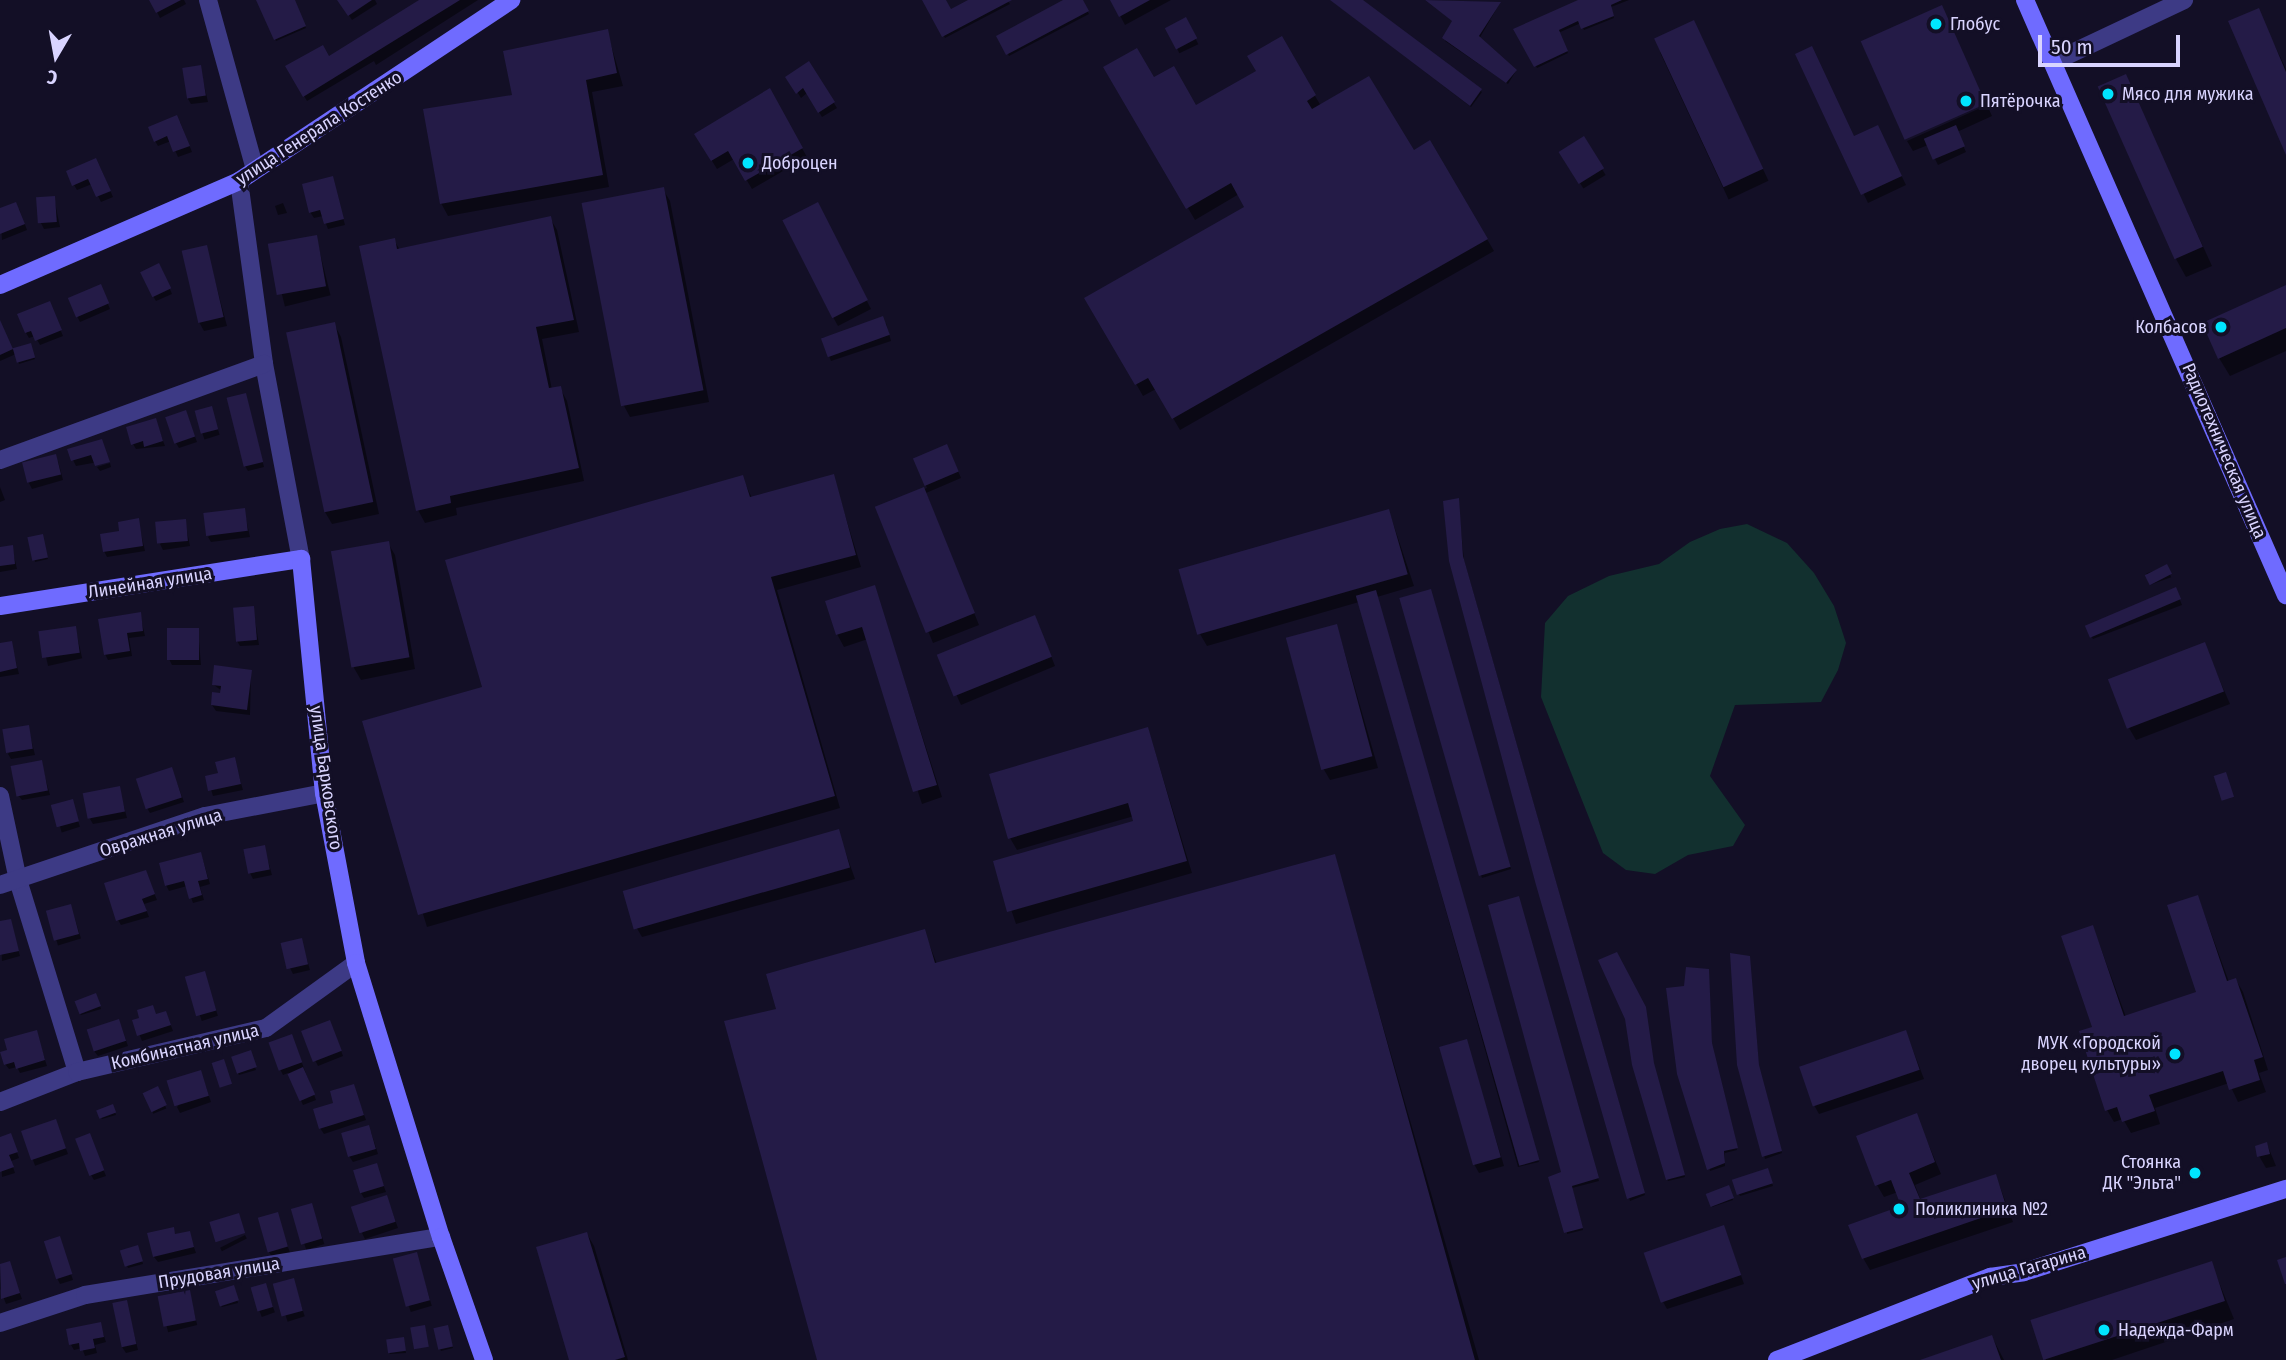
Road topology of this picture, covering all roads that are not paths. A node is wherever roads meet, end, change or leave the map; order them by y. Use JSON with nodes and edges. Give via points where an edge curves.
{"nodes":[{"id":1,"x":208,"y":0,"type":"edge"},
{"id":2,"x":512,"y":0,"type":"edge"},
{"id":3,"x":2025,"y":0,"type":"edge"},
{"id":4,"x":2184,"y":0,"type":"edge"},
{"id":5,"x":2053,"y":62,"type":"junction"},
{"id":6,"x":255,"y":170,"type":"junction"},
{"id":7,"x":239,"y":180,"type":"junction"},
{"id":8,"x":0,"y":285,"type":"edge"},
{"id":9,"x":264,"y":365,"type":"junction"},
{"id":10,"x":0,"y":460,"type":"edge"},
{"id":11,"x":301,"y":559,"type":"junction"},
{"id":12,"x":2286,"y":595,"type":"edge"},
{"id":13,"x":0,"y":606,"type":"edge"},
{"id":14,"x":324,"y":793,"type":"junction"},
{"id":15,"x":0,"y":796,"type":"edge"},
{"id":16,"x":18,"y":880,"type":"junction"},
{"id":17,"x":0,"y":885,"type":"edge"},
{"id":18,"x":356,"y":963,"type":"junction"},
{"id":19,"x":76,"y":1072,"type":"junction"},
{"id":20,"x":0,"y":1102,"type":"edge"},
{"id":21,"x":2286,"y":1189,"type":"edge"},
{"id":22,"x":441,"y":1237,"type":"junction"},
{"id":23,"x":0,"y":1323,"type":"edge"},
{"id":24,"x":484,"y":1360,"type":"edge"},
{"id":25,"x":1777,"y":1360,"type":"edge"}],
"edges":[{"from":1,"to":6,"type":"street"},
{"from":2,"to":6,"type":"street","name":"улица Генерала Костенко"},
{"from":3,"to":5,"type":"street","name":"Радиотехническая улица"},
{"from":4,"to":5,"type":"street"},
{"from":5,"to":12,"type":"street","name":"Радиотехническая улица"},
{"from":6,"to":7,"type":"street","name":"улица Генерала Костенко"},
{"from":7,"to":8,"type":"street","name":"улица Генерала Костенко"},
{"from":7,"to":9,"type":"street","name":"улица Барковского"},
{"from":9,"to":10,"type":"street"},
{"from":9,"to":11,"type":"street","name":"улица Барковского"},
{"from":11,"to":13,"type":"street","name":"Линейная улица"},
{"from":11,"to":14,"type":"street","name":"улица Барковского"},
{"from":14,"to":16,"type":"street","name":"Овражная улица","via":[[205,816]]},
{"from":14,"to":18,"type":"street","name":"улица Барковского"},
{"from":15,"to":16,"type":"street"},
{"from":16,"to":17,"type":"street","name":"Овражная улица"},
{"from":16,"to":19,"type":"street"},
{"from":18,"to":19,"type":"street","name":"Комбинатная улица","via":[[266,1028]]},
{"from":18,"to":22,"type":"street","name":"улица Барковского"},
{"from":19,"to":20,"type":"street","name":"Комбинатная улица"},
{"from":21,"to":25,"type":"street","name":"улица Гагарина","via":[[2024,1272],[1990,1276]]},
{"from":22,"to":23,"type":"street","name":"Прудовая улица","via":[[85,1295]]},
{"from":22,"to":24,"type":"street","name":"улица Барковского"}]}
